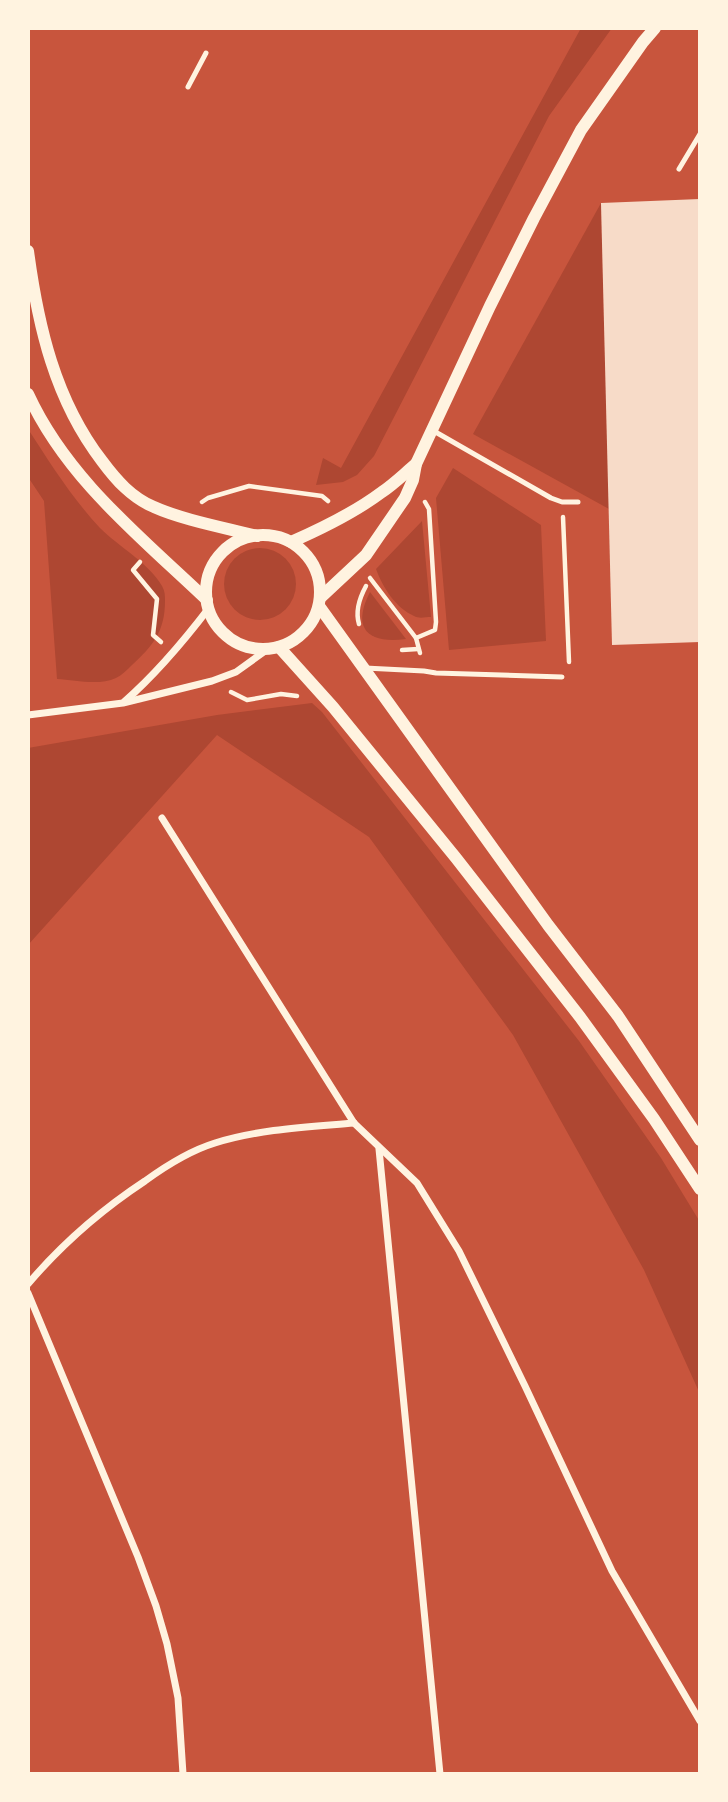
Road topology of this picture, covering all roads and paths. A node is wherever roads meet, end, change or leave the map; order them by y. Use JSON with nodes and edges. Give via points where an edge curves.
{"nodes":[{"id":1,"x":655,"y":28,"type":"edge"},
{"id":2,"x":206,"y":54,"type":"dead end"},
{"id":3,"x":188,"y":87,"type":"dead end"},
{"id":4,"x":700,"y":134,"type":"edge"},
{"id":5,"x":679,"y":169,"type":"dead end"},
{"id":6,"x":28,"y":251,"type":"edge"},
{"id":7,"x":28,"y":394,"type":"edge"},
{"id":8,"x":432,"y":430,"type":"junction"},
{"id":9,"x":416,"y":464,"type":"junction"},
{"id":10,"x":412,"y":480,"type":"junction"},
{"id":11,"x":562,"y":502,"type":"junction"},
{"id":12,"x":578,"y":502,"type":"dead end"},
{"id":13,"x":344,"y":516,"type":"junction"},
{"id":14,"x":184,"y":517,"type":"junction"},
{"id":15,"x":257,"y":536,"type":"junction"},
{"id":16,"x":291,"y":542,"type":"junction"},
{"id":17,"x":153,"y":549,"type":"junction"},
{"id":18,"x":361,"y":561,"type":"junction"},
{"id":19,"x":370,"y":578,"type":"junction"},
{"id":20,"x":319,"y":602,"type":"junction"},
{"id":21,"x":208,"y":604,"type":"junction"},
{"id":22,"x":416,"y":638,"type":"junction"},
{"id":23,"x":274,"y":648,"type":"junction"},
{"id":24,"x":174,"y":653,"type":"junction"},
{"id":25,"x":359,"y":663,"type":"junction"},
{"id":26,"x":569,"y":663,"type":"dead end"},
{"id":27,"x":424,"y":671,"type":"junction"},
{"id":28,"x":562,"y":677,"type":"dead end"},
{"id":29,"x":212,"y":681,"type":"junction"},
{"id":30,"x":316,"y":688,"type":"junction"},
{"id":31,"x":123,"y":703,"type":"junction"},
{"id":32,"x":28,"y":715,"type":"edge"},
{"id":33,"x":162,"y":818,"type":"dead end"},
{"id":34,"x":354,"y":1122,"type":"junction"},
{"id":35,"x":700,"y":1140,"type":"edge"},
{"id":36,"x":379,"y":1148,"type":"junction"},
{"id":37,"x":700,"y":1189,"type":"edge"},
{"id":38,"x":28,"y":1284,"type":"edge"},
{"id":39,"x":28,"y":1293,"type":"edge"},
{"id":40,"x":700,"y":1721,"type":"edge"},
{"id":41,"x":183,"y":1774,"type":"edge"},
{"id":42,"x":440,"y":1774,"type":"edge"}],
"edges":[{"from":1,"to":8,"type":"street","via":[[582,130],[490,306]]},
{"from":2,"to":3,"type":"lane"},
{"from":4,"to":5,"type":"lane"},
{"from":6,"to":14,"type":"street","via":[[38,313],[58,383],[74,419],[111,474],[132,495]]},
{"from":7,"to":17,"type":"street","via":[[83,481]]},
{"from":8,"to":9,"type":"street"},
{"from":8,"to":11,"type":"lane"},
{"from":9,"to":10,"type":"street"},
{"from":9,"to":13,"type":"street"},
{"from":10,"to":18,"type":"street","via":[[405,498]]},
{"from":10,"to":22,"type":"path","via":[[429,509],[436,622],[435,630]]},
{"from":11,"to":12,"type":"lane"},
{"from":11,"to":26,"type":"path"},
{"from":13,"to":14,"type":"path","via":[[322,496],[249,486],[208,498]]},
{"from":13,"to":16,"type":"street"},
{"from":14,"to":15,"type":"street"},
{"from":15,"to":16,"type":"street"},
{"from":15,"to":21,"type":"street","via":[[223,552],[212,567]]},
{"from":16,"to":20,"type":"street","via":[[309,557],[319,578]]},
{"from":17,"to":21,"type":"street"},
{"from":17,"to":24,"type":"path","via":[[133,570],[157,599],[153,635]]},
{"from":18,"to":19,"type":"path"},
{"from":18,"to":20,"type":"street"},
{"from":19,"to":22,"type":"path"},
{"from":19,"to":25,"type":"path","via":[[360,597],[357,620],[367,644]]},
{"from":20,"to":23,"type":"street","via":[[304,632]]},
{"from":20,"to":25,"type":"street"},
{"from":21,"to":23,"type":"street","via":[[217,625],[232,640],[251,648]]},
{"from":21,"to":24,"type":"street"},
{"from":22,"to":27,"type":"path"},
{"from":23,"to":29,"type":"street"},
{"from":23,"to":30,"type":"street"},
{"from":24,"to":31,"type":"street"},
{"from":25,"to":27,"type":"lane"},
{"from":25,"to":35,"type":"street","via":[[618,1016]]},
{"from":27,"to":28,"type":"lane"},
{"from":29,"to":30,"type":"path","via":[[247,700],[300,696]]},
{"from":29,"to":31,"type":"street"},
{"from":30,"to":37,"type":"street","via":[[580,1017]]},
{"from":31,"to":32,"type":"street"},
{"from":33,"to":34,"type":"street"},
{"from":34,"to":36,"type":"street"},
{"from":34,"to":38,"type":"street","via":[[253,1135],[184,1155],[116,1200]]},
{"from":36,"to":40,"type":"street","via":[[416,1183],[459,1251],[612,1571]]},
{"from":36,"to":42,"type":"street"},
{"from":39,"to":41,"type":"street","via":[[156,1605],[178,1698]]}]}
